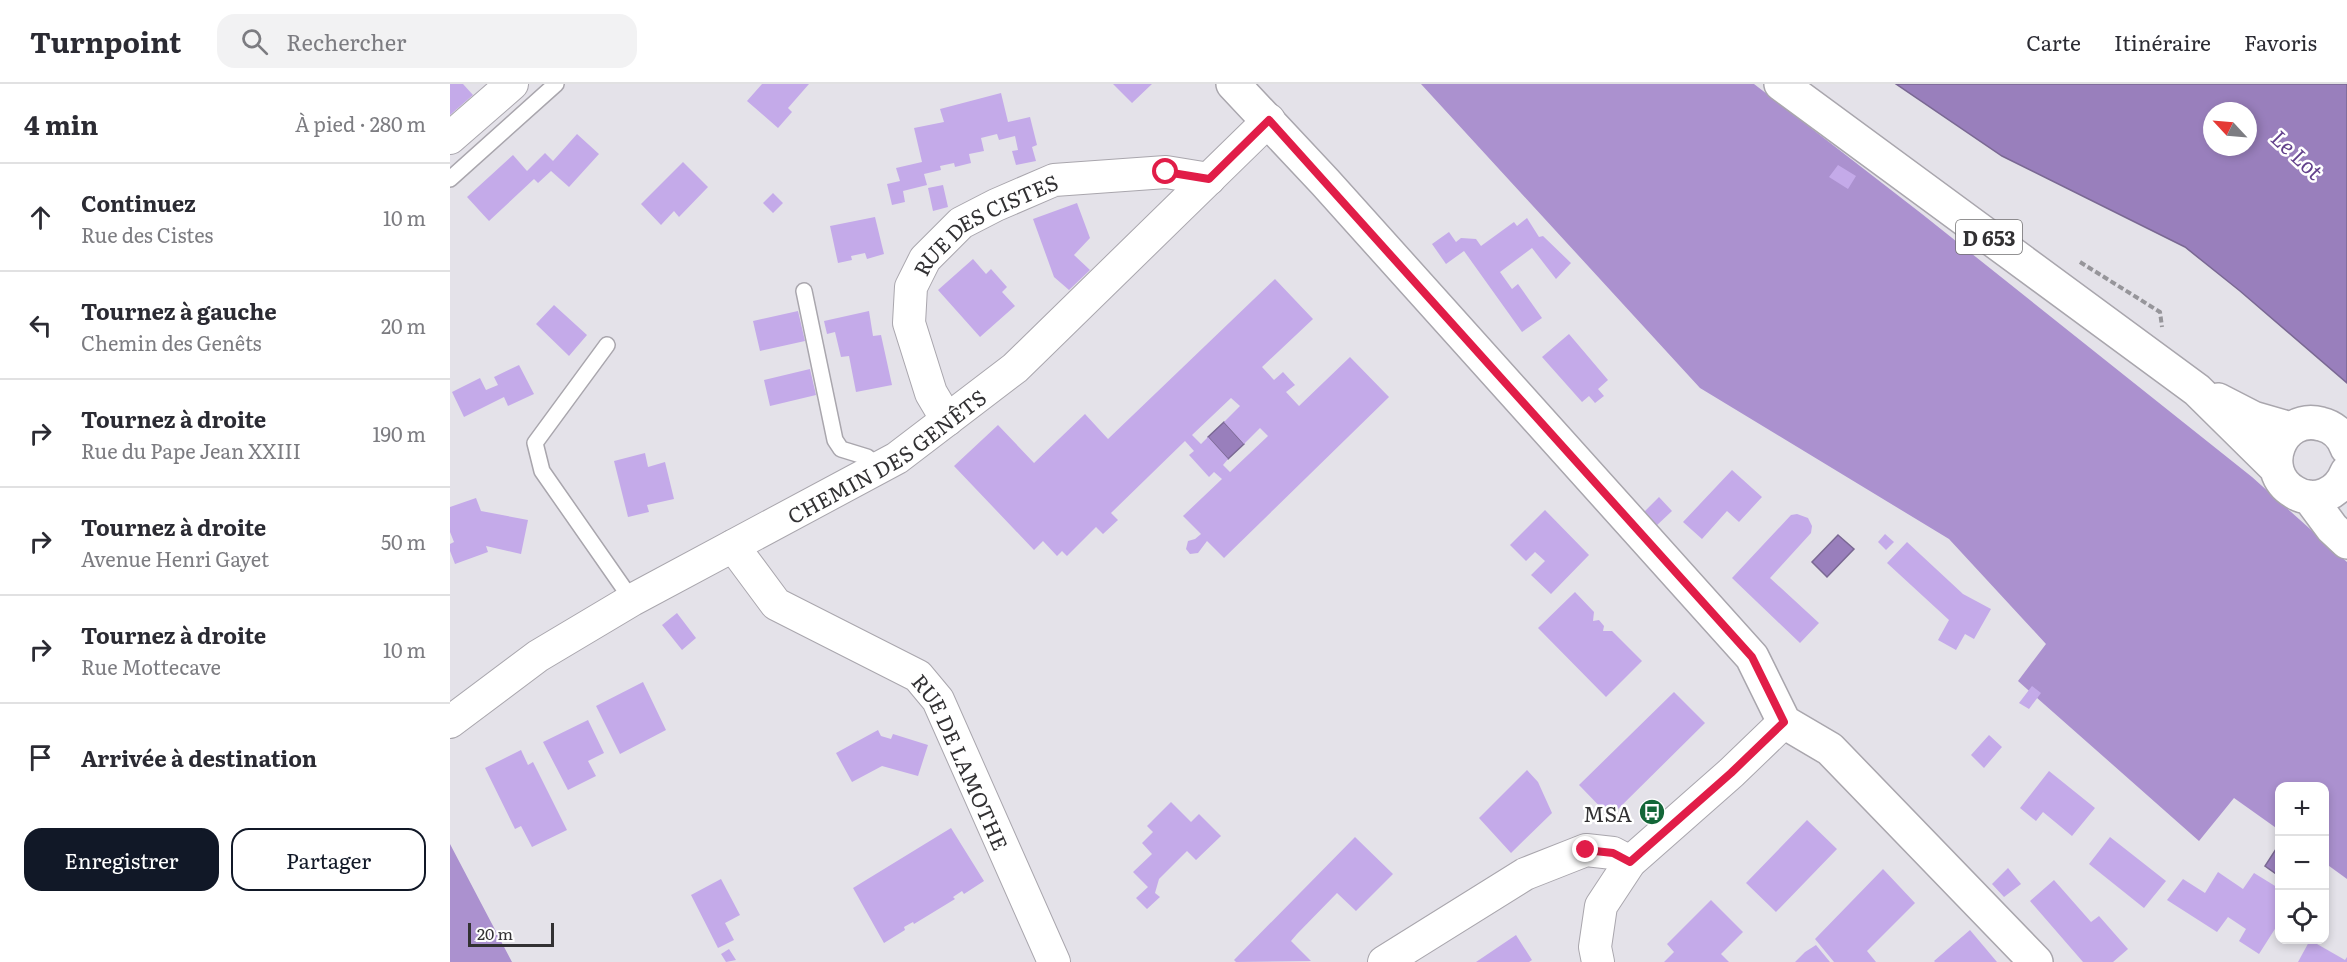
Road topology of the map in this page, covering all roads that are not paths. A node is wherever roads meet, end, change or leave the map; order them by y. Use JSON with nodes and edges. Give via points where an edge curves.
{"nodes":[{"id":1,"x":512,"y":84,"type":"edge"},
{"id":2,"x":556,"y":84,"type":"edge"},
{"id":3,"x":1233,"y":84,"type":"edge"},
{"id":4,"x":1781,"y":84,"type":"edge"},
{"id":5,"x":1269,"y":120,"type":"junction"},
{"id":6,"x":450,"y":138,"type":"edge"},
{"id":7,"x":450,"y":179,"type":"edge"},
{"id":8,"x":1209,"y":179,"type":"junction"},
{"id":9,"x":804,"y":291,"type":"dead end"},
{"id":10,"x":607,"y":345,"type":"dead end"},
{"id":11,"x":2197,"y":390,"type":"junction"},
{"id":12,"x":947,"y":420,"type":"junction"},
{"id":13,"x":2291,"y":429,"type":"junction"},
{"id":14,"x":880,"y":467,"type":"junction"},
{"id":15,"x":2276,"y":468,"type":"junction"},
{"id":16,"x":2340,"y":470,"type":"edge"},
{"id":17,"x":2347,"y":542,"type":"edge"},
{"id":18,"x":733,"y":546,"type":"junction"},
{"id":19,"x":632,"y":600,"type":"junction"},
{"id":20,"x":450,"y":722,"type":"edge"},
{"id":21,"x":1784,"y":722,"type":"junction"},
{"id":22,"x":1630,"y":862,"type":"junction"},
{"id":23,"x":1054,"y":962,"type":"edge"},
{"id":24,"x":1384,"y":962,"type":"edge"},
{"id":25,"x":1598,"y":962,"type":"edge"},
{"id":26,"x":2036,"y":962,"type":"edge"}],
"edges":[{"from":1,"to":6,"type":"street"},
{"from":2,"to":7,"type":"lane"},
{"from":3,"to":5,"type":"street"},
{"from":4,"to":11,"type":"street","number":"D 653"},
{"from":5,"to":8,"type":"street","name":"CHEMIN DES GENÊTS"},
{"from":5,"to":21,"type":"street","via":[[1752,657]]},
{"from":8,"to":12,"type":"street","name":"CHEMIN DES GENÊTS","via":[[1015,368]]},
{"from":8,"to":12,"type":"street","name":"RUE DES CISTES","via":[[1166,172],[1054,180],[961,223],[925,259],[911,287],[909,323],[932,393]]},
{"from":9,"to":14,"type":"lane","via":[[835,440],[841,449],[867,457]]},
{"from":10,"to":19,"type":"lane","via":[[535,443],[542,471]]},
{"from":11,"to":13,"type":"street","number":"D 653","via":[[2253,418]]},
{"from":11,"to":15,"type":"street","number":"D 653"},
{"from":12,"to":14,"type":"street","name":"CHEMIN DES GENÊTS"},
{"from":13,"to":15,"type":"street","via":[[2277,446]]},
{"from":13,"to":16,"type":"street","via":[[2315,423],[2337,432]]},
{"from":14,"to":18,"type":"street","name":"CHEMIN DES GENÊTS"},
{"from":15,"to":16,"type":"street","via":[[2287,488],[2298,495]]},
{"from":16,"to":17,"type":"street","via":[[2332,528]]},
{"from":18,"to":19,"type":"street","name":"CHEMIN DES GENÊTS"},
{"from":18,"to":23,"type":"street","name":"RUE DE LAMOTHE","via":[[776,604],[918,676],[938,700]]},
{"from":19,"to":20,"type":"street","name":"CHEMIN DES GENÊTS","via":[[538,656]]},
{"from":21,"to":22,"type":"street"},
{"from":21,"to":26,"type":"street","via":[[1830,749]]},
{"from":22,"to":24,"type":"street","via":[[1613,853],[1586,850],[1525,874]]},
{"from":22,"to":25,"type":"street","via":[[1600,906],[1595,947]]}]}
